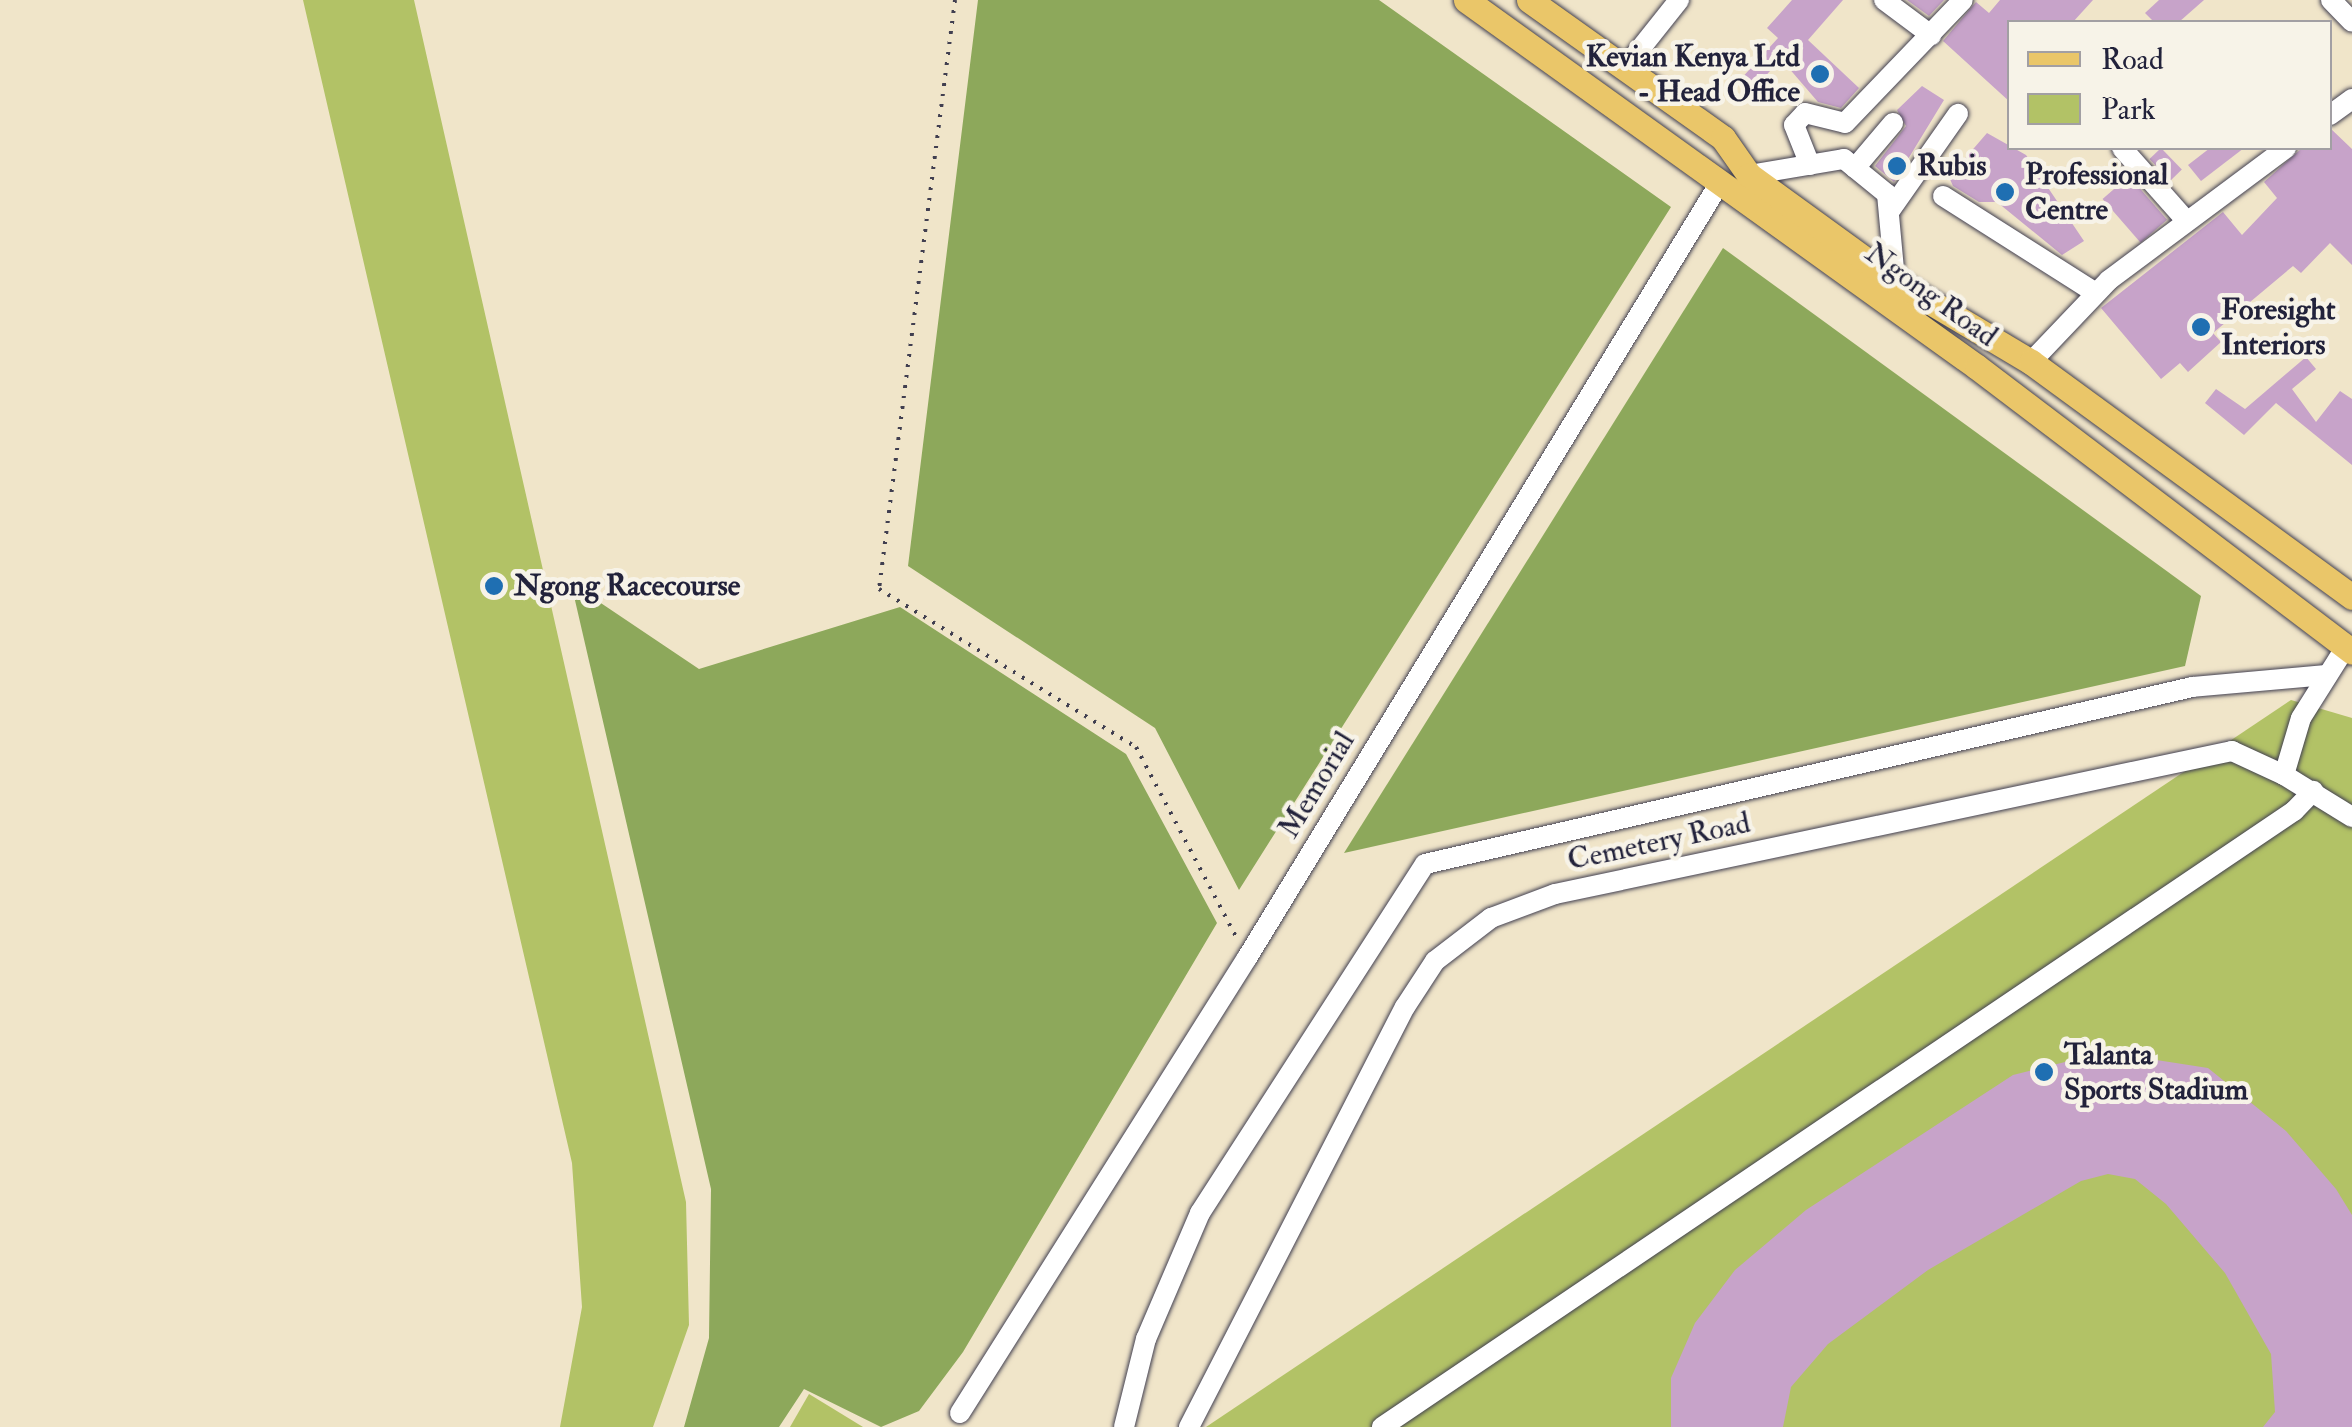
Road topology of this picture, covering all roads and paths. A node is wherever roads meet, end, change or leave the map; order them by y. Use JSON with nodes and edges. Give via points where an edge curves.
{"nodes":[{"id":1,"x":955,"y":0,"type":"edge"},
{"id":2,"x":1466,"y":0,"type":"edge"},
{"id":3,"x":1529,"y":0,"type":"edge"},
{"id":4,"x":1678,"y":0,"type":"edge"},
{"id":5,"x":1884,"y":0,"type":"edge"},
{"id":6,"x":1963,"y":0,"type":"edge"},
{"id":7,"x":2330,"y":0,"type":"edge"},
{"id":8,"x":2352,"y":22,"type":"edge"},
{"id":9,"x":1931,"y":35,"type":"junction"},
{"id":10,"x":1625,"y":68,"type":"junction"},
{"id":11,"x":2352,"y":98,"type":"edge"},
{"id":12,"x":2332,"y":113,"type":"edge"},
{"id":13,"x":1958,"y":114,"type":"dead end"},
{"id":14,"x":1892,"y":123,"type":"dead end"},
{"id":15,"x":2124,"y":150,"type":"edge"},
{"id":16,"x":2283,"y":150,"type":"edge"},
{"id":17,"x":1810,"y":165,"type":"junction"},
{"id":18,"x":1855,"y":168,"type":"junction"},
{"id":19,"x":1749,"y":176,"type":"junction"},
{"id":20,"x":1719,"y":184,"type":"junction"},
{"id":21,"x":1943,"y":196,"type":"dead end"},
{"id":22,"x":1889,"y":212,"type":"junction"},
{"id":23,"x":2184,"y":218,"type":"junction"},
{"id":24,"x":1895,"y":281,"type":"junction"},
{"id":25,"x":2096,"y":293,"type":"junction"},
{"id":26,"x":2031,"y":362,"type":"junction"},
{"id":27,"x":2352,"y":597,"type":"edge"},
{"id":28,"x":2349,"y":650,"type":"edge"},
{"id":29,"x":2327,"y":675,"type":"junction"},
{"id":30,"x":2284,"y":774,"type":"junction"},
{"id":31,"x":2314,"y":791,"type":"junction"},
{"id":32,"x":2352,"y":817,"type":"edge"},
{"id":33,"x":1247,"y":958,"type":"junction"},
{"id":34,"x":960,"y":1412,"type":"dead end"},
{"id":35,"x":1124,"y":1427,"type":"edge"},
{"id":36,"x":1190,"y":1427,"type":"edge"},
{"id":37,"x":1382,"y":1427,"type":"edge"}],
"edges":[{"from":1,"to":33,"type":"path","via":[[879,589],[1136,748]]},
{"from":2,"to":20,"type":"main road","name":"Ngong Road"},
{"from":3,"to":10,"type":"main road","name":"Ngong Road"},
{"from":4,"to":10,"type":"street"},
{"from":5,"to":9,"type":"street"},
{"from":6,"to":9,"type":"street"},
{"from":7,"to":8,"type":"street"},
{"from":9,"to":17,"type":"street","via":[[1845,123],[1805,112],[1794,124]]},
{"from":10,"to":19,"type":"main road","name":"Ngong Road","via":[[1723,138]]},
{"from":11,"to":12,"type":"street"},
{"from":13,"to":22,"type":"street"},
{"from":14,"to":18,"type":"street"},
{"from":15,"to":23,"type":"street"},
{"from":16,"to":23,"type":"street"},
{"from":17,"to":18,"type":"street","via":[[1844,159]]},
{"from":17,"to":19,"type":"street"},
{"from":18,"to":22,"type":"street","via":[[1888,194]]},
{"from":19,"to":24,"type":"main road","name":"Ngong Road"},
{"from":20,"to":28,"type":"main road","name":"Ngong Road","via":[[1977,367]]},
{"from":20,"to":33,"type":"street","name":"Memorial"},
{"from":21,"to":25,"type":"street"},
{"from":22,"to":24,"type":"street"},
{"from":23,"to":25,"type":"street"},
{"from":24,"to":26,"type":"main road","name":"Ngong Road"},
{"from":25,"to":26,"type":"street"},
{"from":26,"to":27,"type":"main road","name":"Ngong Road"},
{"from":28,"to":29,"type":"street"},
{"from":29,"to":30,"type":"street","via":[[2301,718]]},
{"from":29,"to":35,"type":"street","via":[[2192,688],[1424,864],[1200,1213],[1146,1338]]},
{"from":30,"to":31,"type":"street","name":"Cemetery Road"},
{"from":30,"to":36,"type":"street","name":"Cemetery Road","via":[[2232,752],[1556,894],[1491,918],[1436,961],[1405,1007]]},
{"from":31,"to":32,"type":"street","name":"Cemetery Road"},
{"from":31,"to":37,"type":"street","via":[[2294,811]]},
{"from":33,"to":34,"type":"street","name":"Memorial"}]}
